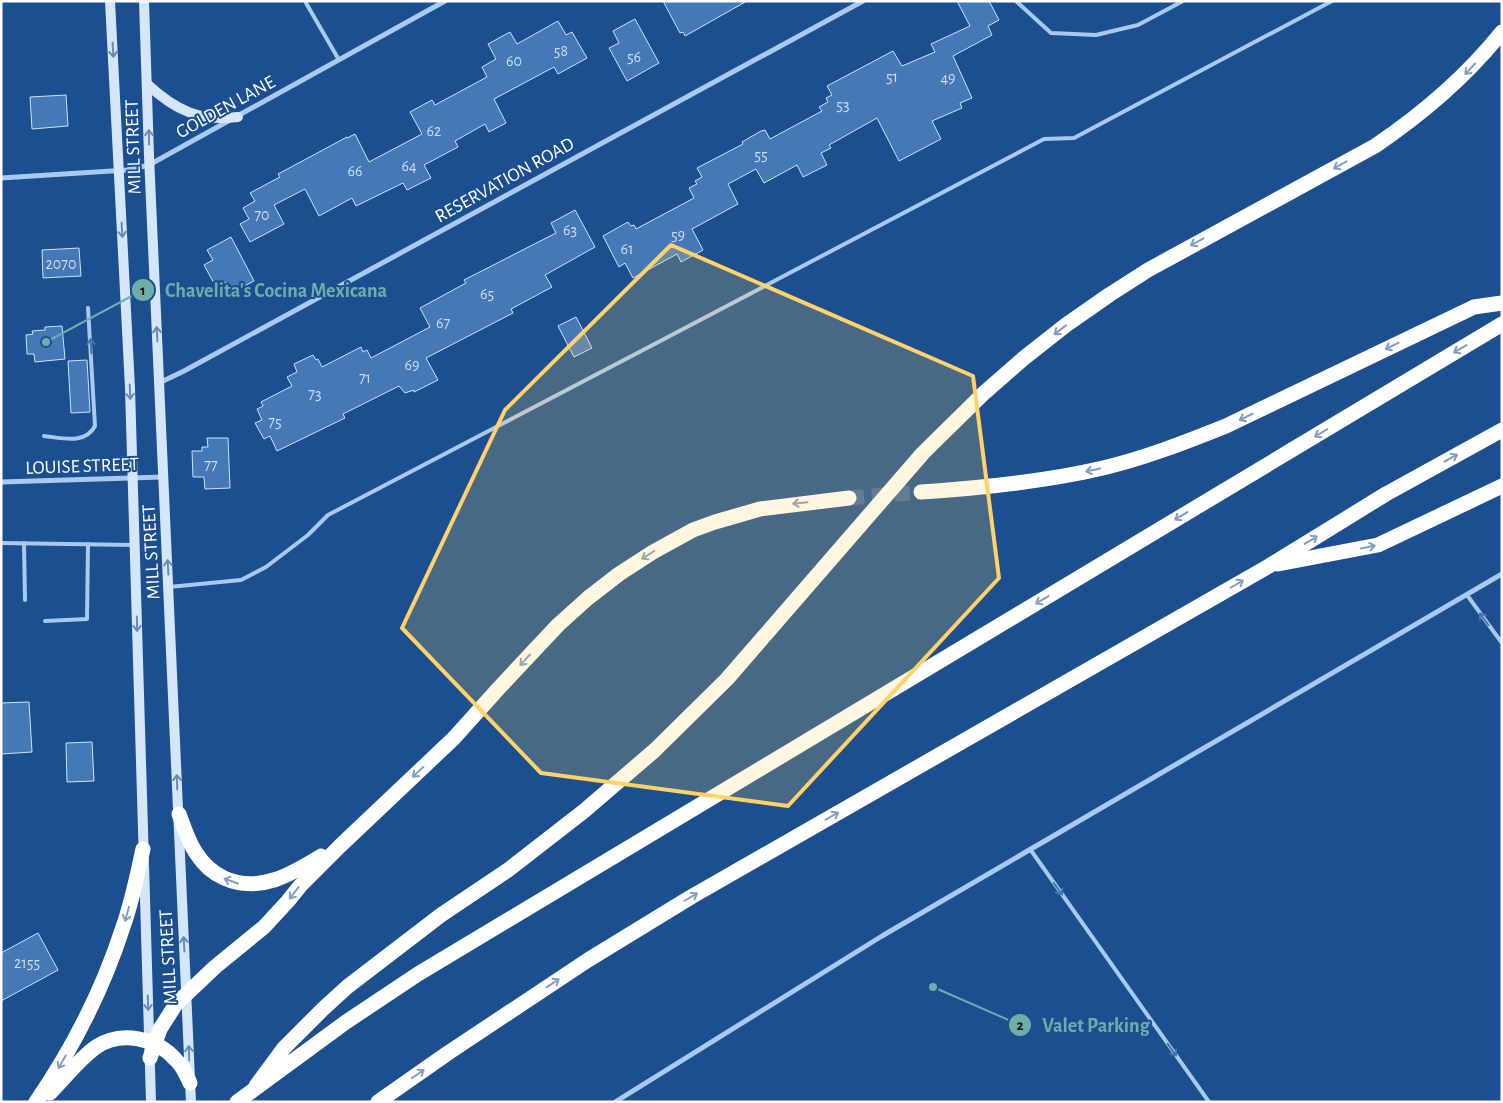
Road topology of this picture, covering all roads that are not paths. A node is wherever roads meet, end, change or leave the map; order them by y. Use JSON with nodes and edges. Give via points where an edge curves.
{"nodes":[{"id":1,"x":110,"y":1,"type":"edge"},
{"id":2,"x":144,"y":1,"type":"edge"},
{"id":3,"x":445,"y":1,"type":"edge"},
{"id":4,"x":863,"y":1,"type":"edge"},
{"id":5,"x":1016,"y":1,"type":"edge"},
{"id":6,"x":1183,"y":1,"type":"edge"},
{"id":7,"x":1332,"y":1,"type":"edge"},
{"id":8,"x":306,"y":4,"type":"dead end"},
{"id":9,"x":1502,"y":32,"type":"edge"},
{"id":10,"x":339,"y":60,"type":"junction"},
{"id":11,"x":147,"y":84,"type":"junction"},
{"id":12,"x":238,"y":117,"type":"junction"},
{"id":13,"x":150,"y":165,"type":"junction"},
{"id":14,"x":119,"y":170,"type":"junction"},
{"id":15,"x":1,"y":178,"type":"edge"},
{"id":16,"x":1502,"y":303,"type":"edge"},
{"id":17,"x":88,"y":308,"type":"dead end"},
{"id":18,"x":1502,"y":324,"type":"edge"},
{"id":19,"x":159,"y":383,"type":"junction"},
{"id":20,"x":1502,"y":430,"type":"edge"},
{"id":21,"x":44,"y":436,"type":"dead end"},
{"id":22,"x":164,"y":477,"type":"junction"},
{"id":23,"x":133,"y":478,"type":"junction"},
{"id":24,"x":1,"y":482,"type":"edge"},
{"id":25,"x":1502,"y":486,"type":"edge"},
{"id":26,"x":921,"y":492,"type":"tunnel mouth"},
{"id":27,"x":849,"y":498,"type":"tunnel mouth"},
{"id":28,"x":1,"y":543,"type":"edge"},
{"id":29,"x":24,"y":544,"type":"junction"},
{"id":30,"x":88,"y":544,"type":"junction"},
{"id":31,"x":135,"y":545,"type":"junction"},
{"id":32,"x":1269,"y":566,"type":"junction"},
{"id":33,"x":1502,"y":574,"type":"edge"},
{"id":34,"x":169,"y":587,"type":"junction"},
{"id":35,"x":1467,"y":594,"type":"junction"},
{"id":36,"x":25,"y":600,"type":"dead end"},
{"id":37,"x":45,"y":621,"type":"dead end"},
{"id":38,"x":1502,"y":643,"type":"edge"},
{"id":39,"x":179,"y":814,"type":"junction"},
{"id":40,"x":340,"y":846,"type":"junction"},
{"id":41,"x":143,"y":849,"type":"junction"},
{"id":42,"x":1030,"y":849,"type":"junction"},
{"id":43,"x":186,"y":993,"type":"junction"},
{"id":44,"x":151,"y":1047,"type":"junction"},
{"id":45,"x":190,"y":1082,"type":"junction"},
{"id":46,"x":254,"y":1088,"type":"junction"},
{"id":47,"x":36,"y":1102,"type":"edge"},
{"id":48,"x":42,"y":1102,"type":"edge"},
{"id":49,"x":151,"y":1102,"type":"edge"},
{"id":50,"x":191,"y":1102,"type":"edge"},
{"id":51,"x":236,"y":1102,"type":"edge"},
{"id":52,"x":378,"y":1102,"type":"edge"},
{"id":53,"x":615,"y":1102,"type":"edge"},
{"id":54,"x":1209,"y":1102,"type":"edge"}],
"edges":[{"from":1,"to":14,"type":"main road","name":"MILL STREET","one_way":true},
{"from":2,"to":11,"type":"main road","name":"MILL STREET"},
{"from":3,"to":10,"type":"street","name":"GOLDEN LANE"},
{"from":4,"to":19,"type":"street","name":"RESERVATION ROAD"},
{"from":5,"to":6,"type":"lane","via":[[1051,33],[1096,34],[1138,26]]},
{"from":7,"to":34,"type":"lane","via":[[1074,138],[1044,139],[328,515],[266,567],[241,580]]},
{"from":8,"to":10,"type":"lane"},
{"from":9,"to":46,"type":"highway","one_way":true,"via":[[1437,100],[1375,146],[1148,270],[1066,325],[1024,358],[923,453],[763,639],[683,724],[576,817],[347,987],[284,1048]]},
{"from":10,"to":12,"type":"street","name":"GOLDEN LANE"},
{"from":11,"to":12,"type":"main road","via":[[184,111],[210,118]]},
{"from":13,"to":11,"type":"main road","name":"MILL STREET","one_way":true},
{"from":12,"to":13,"type":"street","name":"GOLDEN LANE"},
{"from":13,"to":14,"type":"street","name":"GOLDEN LANE"},
{"from":19,"to":13,"type":"main road","name":"MILL STREET","one_way":true},
{"from":14,"to":15,"type":"street","name":"GOLDEN LANE"},
{"from":14,"to":23,"type":"main road","name":"MILL STREET","one_way":true},
{"from":16,"to":26,"type":"highway","one_way":true,"via":[[1474,307],[1226,426],[1142,457],[1064,476],[973,489]]},
{"from":21,"to":17,"type":"lane","one_way":true,"via":[[79,439],[87,436],[95,426]]},
{"from":18,"to":46,"type":"highway","one_way":true,"via":[[418,974]]},
{"from":19,"to":22,"type":"main road","name":"MILL STREET"},
{"from":32,"to":20,"type":"highway","one_way":true,"via":[[1386,494]]},
{"from":22,"to":23,"type":"street","name":"LOUISE STREET"},
{"from":34,"to":22,"type":"main road","name":"MILL STREET","one_way":true},
{"from":23,"to":24,"type":"street","name":"LOUISE STREET"},
{"from":23,"to":31,"type":"main road","name":"MILL STREET"},
{"from":32,"to":25,"type":"highway","one_way":true,"via":[[1378,545]]},
{"from":27,"to":40,"type":"highway","one_way":true,"via":[[760,509],[714,522],[673,540],[619,574],[558,625],[454,738]]},
{"from":28,"to":29,"type":"lane"},
{"from":29,"to":30,"type":"lane"},
{"from":29,"to":36,"type":"lane"},
{"from":30,"to":31,"type":"lane"},
{"from":30,"to":37,"type":"lane","via":[[87,619]]},
{"from":31,"to":41,"type":"main road","name":"MILL STREET","one_way":true},
{"from":52,"to":32,"type":"highway","one_way":true,"via":[[588,960],[683,902]]},
{"from":33,"to":35,"type":"street"},
{"from":39,"to":34,"type":"main road","name":"MILL STREET","one_way":true},
{"from":38,"to":35,"type":"lane","one_way":true},
{"from":35,"to":42,"type":"street"},
{"from":40,"to":39,"type":"highway","one_way":true,"via":[[279,879],[244,885],[222,878],[205,865],[196,853]]},
{"from":43,"to":39,"type":"main road","name":"MILL STREET","one_way":true},
{"from":40,"to":43,"type":"highway","one_way":true,"via":[[264,927]]},
{"from":41,"to":44,"type":"main road","name":"MILL STREET","one_way":true},
{"from":41,"to":47,"type":"highway","one_way":true,"via":[[123,928],[98,992],[66,1054]]},
{"from":42,"to":53,"type":"street","via":[[824,971]]},
{"from":42,"to":54,"type":"lane","one_way":true},
{"from":43,"to":44,"type":"highway","via":[[168,1016]]},
{"from":45,"to":43,"type":"main road","name":"MILL STREET","one_way":true},
{"from":44,"to":45,"type":"highway","via":[[166,1050],[176,1059]]},
{"from":44,"to":48,"type":"highway","via":[[131,1038],[101,1044],[88,1053]]},
{"from":44,"to":49,"type":"main road","name":"MILL STREET"},
{"from":45,"to":50,"type":"main road","name":"MILL STREET"},
{"from":46,"to":51,"type":"highway"}]}
